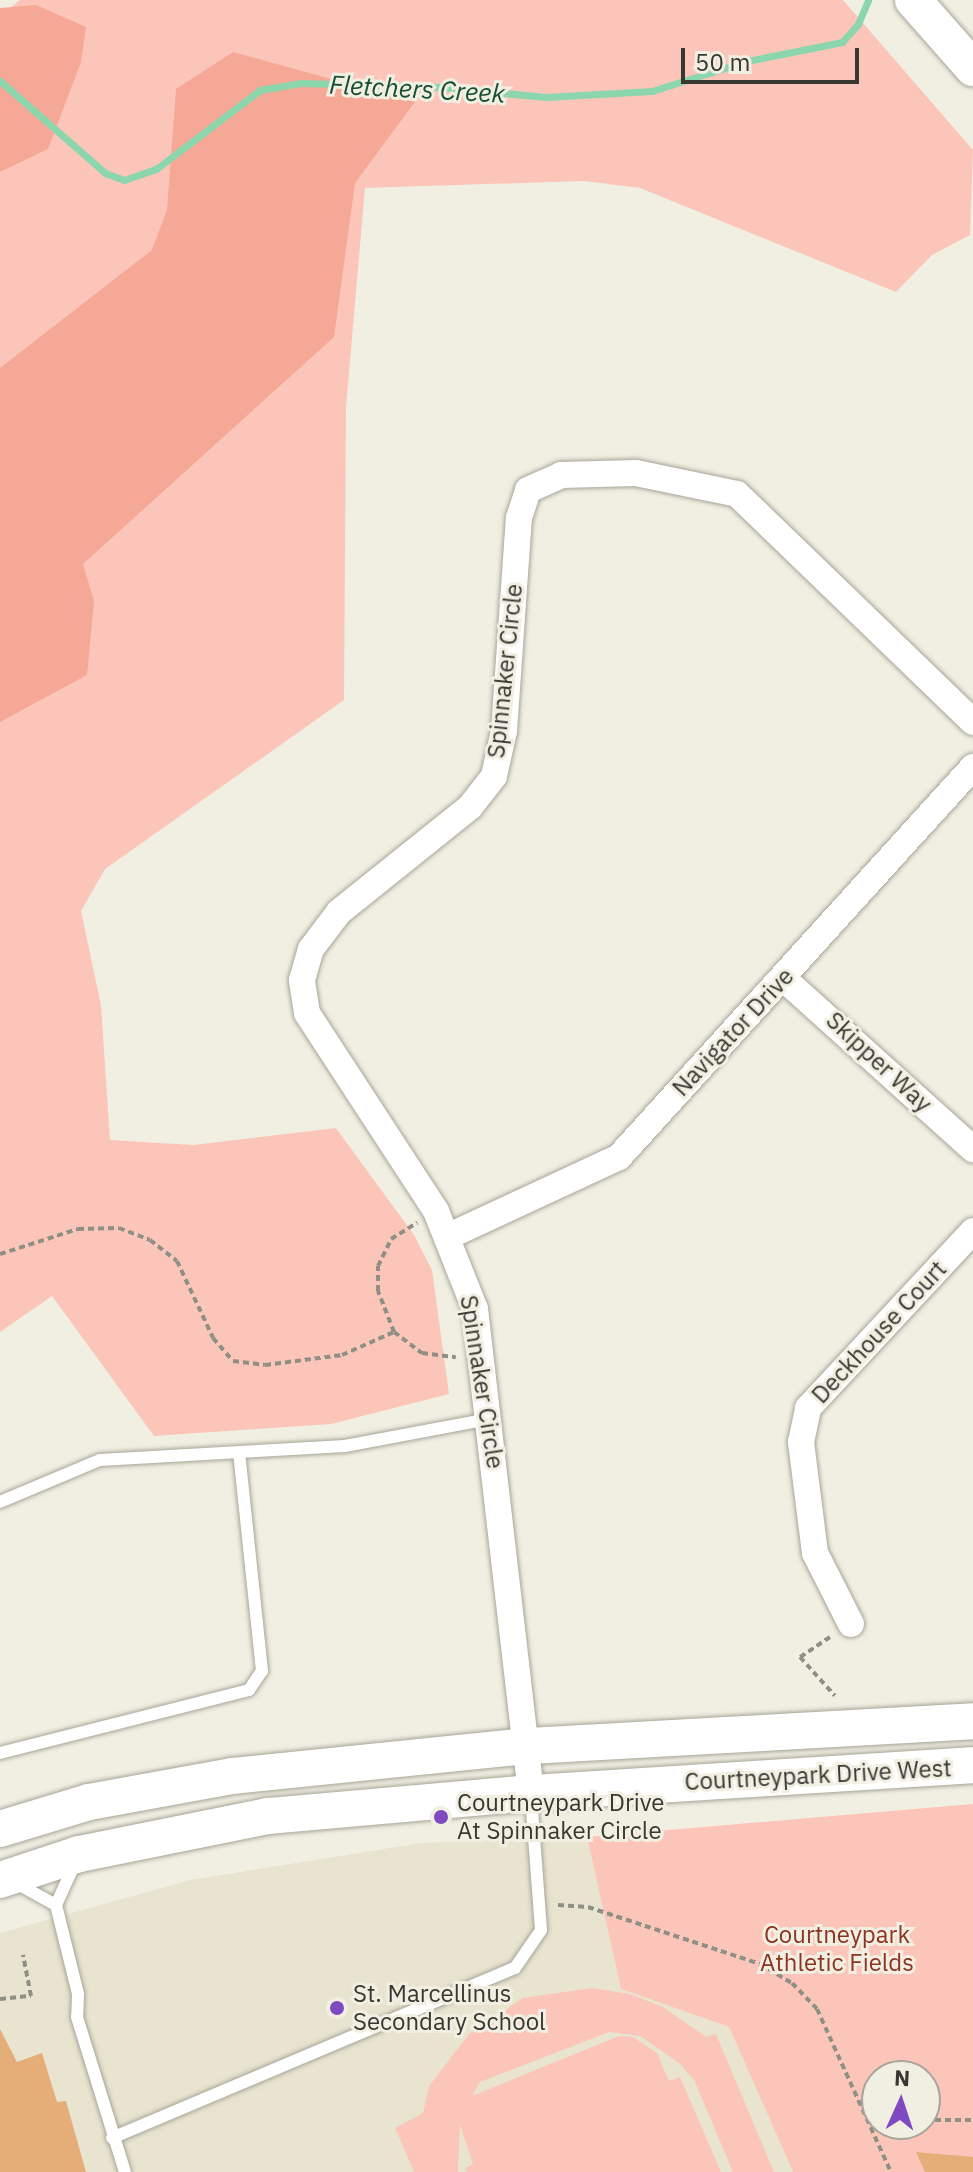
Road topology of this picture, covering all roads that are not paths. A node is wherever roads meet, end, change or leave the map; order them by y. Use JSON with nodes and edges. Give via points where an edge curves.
{"nodes":[{"id":1,"x":919,"y":6,"type":"edge"},
{"id":2,"x":973,"y":68,"type":"edge"},
{"id":3,"x":973,"y":722,"type":"edge"},
{"id":4,"x":973,"y":767,"type":"edge"},
{"id":5,"x":783,"y":978,"type":"junction"},
{"id":6,"x":973,"y":1149,"type":"edge"},
{"id":7,"x":973,"y":1231,"type":"edge"},
{"id":8,"x":449,"y":1236,"type":"junction"},
{"id":9,"x":490,"y":1419,"type":"junction"},
{"id":10,"x":239,"y":1452,"type":"junction"},
{"id":11,"x":0,"y":1502,"type":"edge"},
{"id":12,"x":851,"y":1624,"type":"road end"},
{"id":13,"x":973,"y":1721,"type":"edge"},
{"id":14,"x":529,"y":1746,"type":"junction"},
{"id":15,"x":0,"y":1753,"type":"edge"},
{"id":16,"x":973,"y":1765,"type":"edge"},
{"id":17,"x":531,"y":1793,"type":"junction"},
{"id":18,"x":0,"y":1829,"type":"edge"},
{"id":19,"x":79,"y":1854,"type":"junction"},
{"id":20,"x":3,"y":1879,"type":"edge"},
{"id":21,"x":56,"y":1905,"type":"junction"},
{"id":22,"x":112,"y":2138,"type":"junction"},
{"id":23,"x":125,"y":2172,"type":"edge"}],
"edges":[{"from":1,"to":2,"type":"main road"},
{"from":3,"to":8,"type":"street","name":"Spinnaker Circle","via":[[737,494],[636,473],[561,475],[528,490],[519,518],[504,731],[494,776],[470,807],[339,912],[311,949],[302,980],[307,1013]]},
{"from":4,"to":5,"type":"street","name":"Navigator Drive"},
{"from":5,"to":6,"type":"street","name":"Skipper Way"},
{"from":5,"to":8,"type":"street","name":"Navigator Drive","via":[[619,1157]]},
{"from":7,"to":12,"type":"street","name":"Deckhouse Court","via":[[808,1408],[801,1442],[815,1553]]},
{"from":8,"to":9,"type":"street","name":"Spinnaker Circle","via":[[475,1309]]},
{"from":9,"to":10,"type":"lane","via":[[345,1446]]},
{"from":9,"to":14,"type":"street","name":"Spinnaker Circle"},
{"from":10,"to":11,"type":"lane","via":[[100,1460]]},
{"from":10,"to":15,"type":"lane","via":[[262,1671],[249,1690]]},
{"from":13,"to":14,"type":"main road","name":"Courtneypark Drive West"},
{"from":14,"to":17,"type":"street","name":"Spinnaker Circle"},
{"from":14,"to":18,"type":"main road","name":"Courtneypark Drive West","via":[[232,1776],[89,1802]]},
{"from":16,"to":17,"type":"main road","name":"Courtneypark Drive West"},
{"from":17,"to":19,"type":"main road","name":"Courtneypark Drive West","via":[[268,1816]]},
{"from":17,"to":22,"type":"lane","via":[[541,1930],[515,1968]]},
{"from":19,"to":20,"type":"main road","name":"Courtneypark Drive West"},
{"from":19,"to":21,"type":"lane"},
{"from":20,"to":21,"type":"lane"},
{"from":21,"to":22,"type":"lane","via":[[78,1994],[77,2017]]},
{"from":22,"to":23,"type":"lane"}]}
